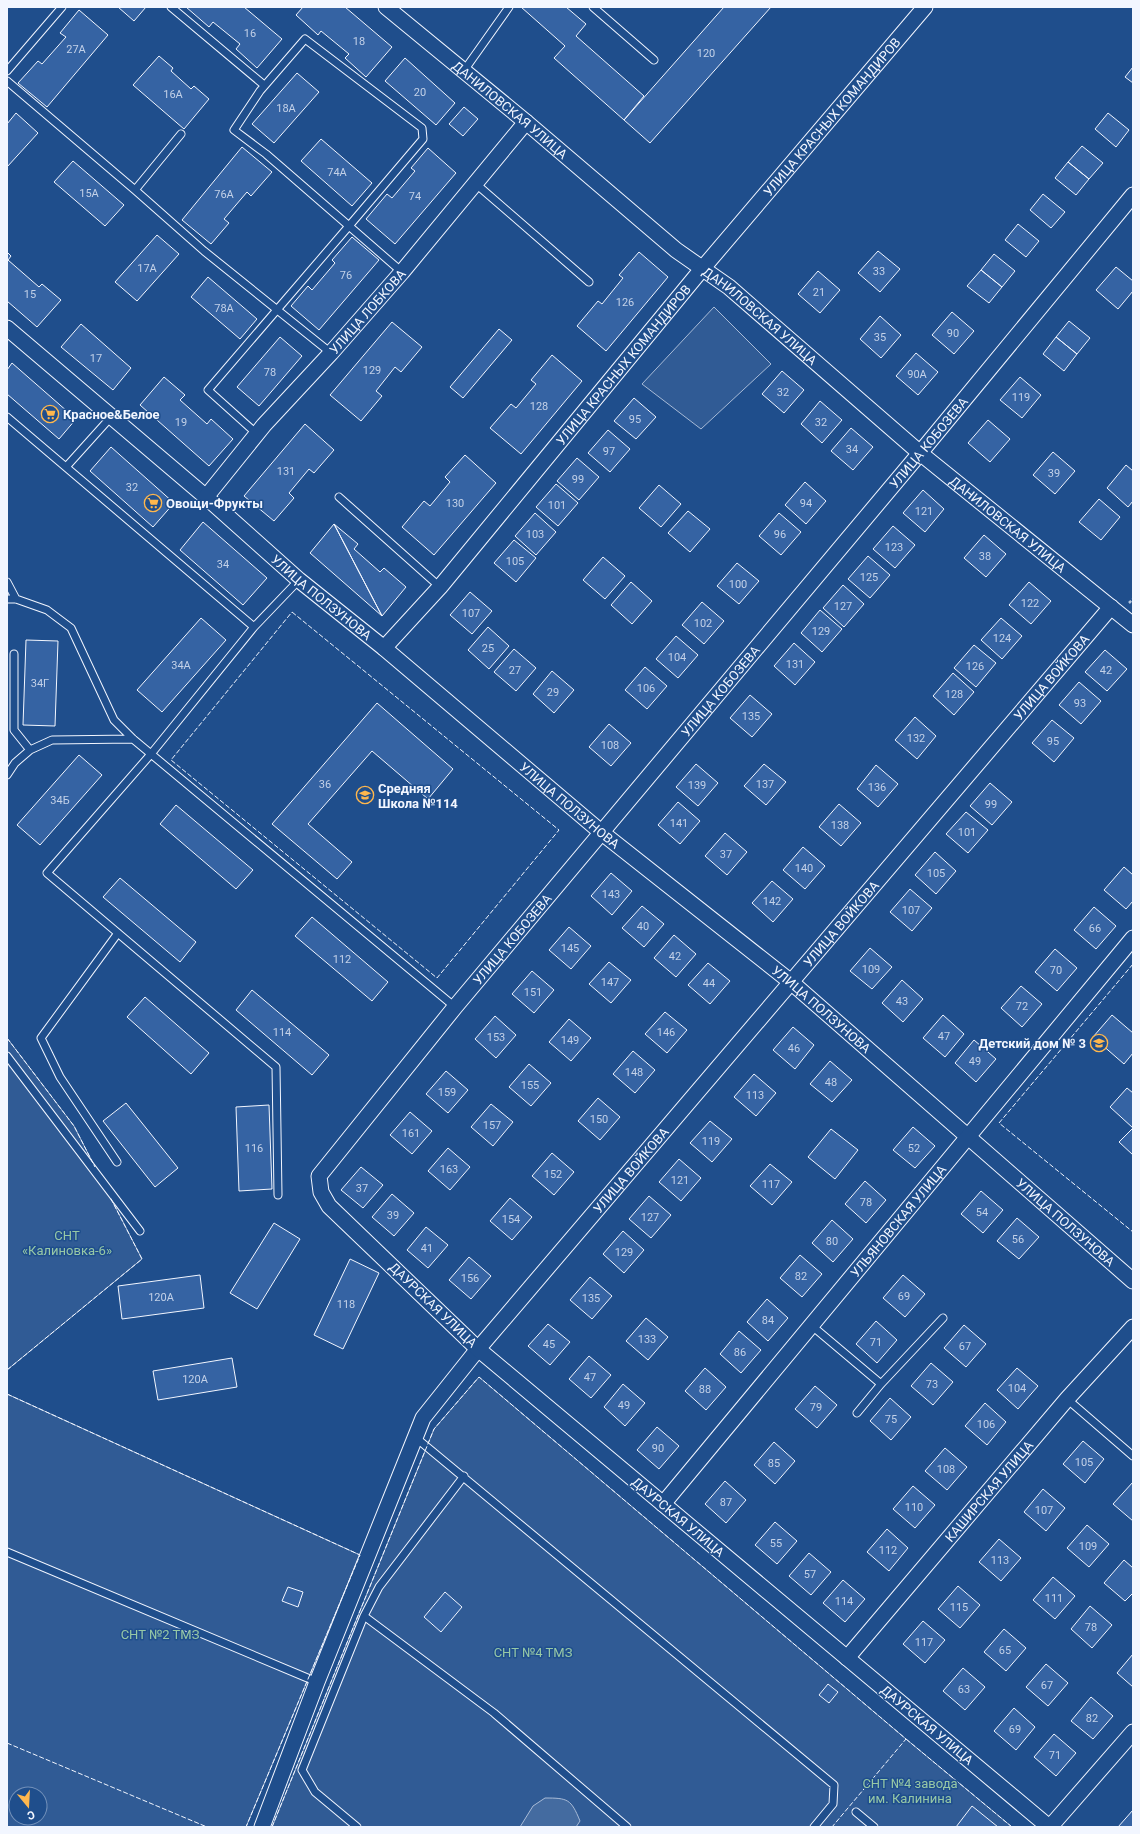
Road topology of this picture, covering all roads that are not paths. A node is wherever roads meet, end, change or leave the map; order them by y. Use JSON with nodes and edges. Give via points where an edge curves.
{"nodes":[{"id":1,"x":62,"y":7,"type":"edge"},
{"id":2,"x":171,"y":7,"type":"edge"},
{"id":3,"x":386,"y":7,"type":"edge"},
{"id":4,"x":509,"y":7,"type":"edge"},
{"id":5,"x":593,"y":7,"type":"edge"},
{"id":6,"x":926,"y":7,"type":"edge"},
{"id":7,"x":654,"y":60,"type":"dead end"},
{"id":8,"x":7,"y":71,"type":"edge"},
{"id":9,"x":463,"y":72,"type":"junction"},
{"id":10,"x":7,"y":81,"type":"edge"},
{"id":11,"x":264,"y":85,"type":"junction"},
{"id":12,"x":526,"y":122,"type":"junction"},
{"id":13,"x":182,"y":134,"type":"dead end"},
{"id":14,"x":475,"y":183,"type":"junction"},
{"id":15,"x":135,"y":190,"type":"junction"},
{"id":16,"x":1133,"y":195,"type":"edge"},
{"id":17,"x":349,"y":226,"type":"junction"},
{"id":18,"x":702,"y":269,"type":"junction"},
{"id":19,"x":402,"y":272,"type":"junction"},
{"id":20,"x":589,"y":282,"type":"dead end"},
{"id":21,"x":276,"y":310,"type":"junction"},
{"id":22,"x":7,"y":328,"type":"edge"},
{"id":23,"x":331,"y":353,"type":"junction"},
{"id":24,"x":7,"y":417,"type":"edge"},
{"id":25,"x":111,"y":417,"type":"junction"},
{"id":26,"x":257,"y":434,"type":"junction"},
{"id":27,"x":920,"y":453,"type":"junction"},
{"id":28,"x":66,"y":467,"type":"junction"},
{"id":29,"x":206,"y":497,"type":"junction"},
{"id":30,"x":339,"y":497,"type":"dead end"},
{"id":31,"x":299,"y":580,"type":"junction"},
{"id":32,"x":7,"y":582,"type":"edge"},
{"id":33,"x":440,"y":587,"type":"junction"},
{"id":34,"x":7,"y":599,"type":"edge"},
{"id":35,"x":16,"y":599,"type":"junction"},
{"id":36,"x":1111,"y":607,"type":"junction"},
{"id":37,"x":1133,"y":625,"type":"edge"},
{"id":38,"x":254,"y":626,"type":"junction"},
{"id":39,"x":384,"y":648,"type":"junction"},
{"id":40,"x":14,"y":654,"type":"dead end"},
{"id":41,"x":133,"y":739,"type":"junction"},
{"id":42,"x":30,"y":750,"type":"junction"},
{"id":43,"x":151,"y":754,"type":"junction"},
{"id":44,"x":7,"y":775,"type":"edge"},
{"id":45,"x":601,"y":832,"type":"junction"},
{"id":46,"x":118,"y":934,"type":"junction"},
{"id":47,"x":1133,"y":938,"type":"edge"},
{"id":48,"x":791,"y":982,"type":"junction"},
{"id":49,"x":455,"y":1007,"type":"junction"},
{"id":50,"x":7,"y":1056,"type":"edge"},
{"id":51,"x":968,"y":1135,"type":"junction"},
{"id":52,"x":117,"y":1162,"type":"dead end"},
{"id":53,"x":321,"y":1192,"type":"joint"},
{"id":54,"x":278,"y":1195,"type":"dead end"},
{"id":55,"x":140,"y":1231,"type":"dead end"},
{"id":56,"x":1133,"y":1281,"type":"edge"},
{"id":57,"x":943,"y":1318,"type":"dead end"},
{"id":58,"x":811,"y":1325,"type":"junction"},
{"id":59,"x":1133,"y":1327,"type":"edge"},
{"id":60,"x":478,"y":1349,"type":"junction"},
{"id":61,"x":881,"y":1384,"type":"junction"},
{"id":62,"x":1067,"y":1399,"type":"junction"},
{"id":63,"x":857,"y":1413,"type":"dead end"},
{"id":64,"x":415,"y":1437,"type":"junction"},
{"id":65,"x":1133,"y":1456,"type":"edge"},
{"id":66,"x":464,"y":1476,"type":"junction"},
{"id":67,"x":663,"y":1504,"type":"junction"},
{"id":68,"x":7,"y":1552,"type":"edge"},
{"id":69,"x":364,"y":1616,"type":"junction"},
{"id":70,"x":847,"y":1658,"type":"junction"},
{"id":71,"x":317,"y":1682,"type":"junction"},
{"id":72,"x":1133,"y":1732,"type":"edge"},
{"id":73,"x":856,"y":1812,"type":"dead end"},
{"id":74,"x":262,"y":1827,"type":"edge"},
{"id":75,"x":357,"y":1827,"type":"edge"},
{"id":76,"x":627,"y":1827,"type":"edge"},
{"id":77,"x":814,"y":1827,"type":"edge"},
{"id":78,"x":874,"y":1827,"type":"edge"},
{"id":79,"x":1050,"y":1827,"type":"edge"}],
"edges":[{"from":1,"to":8,"type":"lane"},
{"from":2,"to":11,"type":"lane"},
{"from":3,"to":9,"type":"street","name":"ДАНИЛОВСКАЯ УЛИЦА"},
{"from":4,"to":9,"type":"lane"},
{"from":5,"to":7,"type":"lane"},
{"from":6,"to":18,"type":"street","name":"УЛИЦА КРАСНЫХ КОМАНДИРОВ"},
{"from":9,"to":12,"type":"street","name":"ДАНИЛОВСКАЯ УЛИЦА"},
{"from":10,"to":15,"type":"lane"},
{"from":11,"to":17,"type":"lane","via":[[234,130],[266,154]]},
{"from":11,"to":17,"type":"lane","via":[[304,39],[422,128],[423,139]]},
{"from":12,"to":14,"type":"street","name":"УЛИЦА ЛОБКОВА"},
{"from":12,"to":18,"type":"street","name":"ДАНИЛОВСКАЯ УЛИЦА","via":[[676,250]]},
{"from":13,"to":15,"type":"lane"},
{"from":14,"to":19,"type":"street","name":"УЛИЦА ЛОБКОВА"},
{"from":14,"to":20,"type":"lane"},
{"from":15,"to":21,"type":"lane"},
{"from":16,"to":27,"type":"street","name":"УЛИЦА КОБОЗЕВА"},
{"from":17,"to":19,"type":"lane"},
{"from":17,"to":21,"type":"lane"},
{"from":18,"to":27,"type":"street","name":"ДАНИЛОВСКАЯ УЛИЦА","via":[[729,287]]},
{"from":18,"to":33,"type":"street","name":"УЛИЦА КРАСНЫХ КОМАНДИРОВ"},
{"from":19,"to":23,"type":"street","name":"УЛИЦА ЛОБКОВА"},
{"from":21,"to":23,"type":"lane"},
{"from":21,"to":26,"type":"lane","via":[[208,390]]},
{"from":22,"to":25,"type":"street","name":"УЛИЦА ПОЛЗУНОВА"},
{"from":23,"to":26,"type":"street","name":"УЛИЦА ЛОБКОВА"},
{"from":24,"to":28,"type":"lane"},
{"from":25,"to":28,"type":"lane"},
{"from":25,"to":29,"type":"street","name":"УЛИЦА ПОЛЗУНОВА"},
{"from":26,"to":29,"type":"street","name":"УЛИЦА ЛОБКОВА"},
{"from":27,"to":36,"type":"street","name":"ДАНИЛОВСКАЯ УЛИЦА"},
{"from":27,"to":45,"type":"street","name":"УЛИЦА КОБОЗЕВА"},
{"from":28,"to":38,"type":"lane"},
{"from":29,"to":31,"type":"street","name":"УЛИЦА ПОЛЗУНОВА"},
{"from":30,"to":33,"type":"lane"},
{"from":31,"to":38,"type":"lane"},
{"from":31,"to":39,"type":"street","name":"УЛИЦА ПОЛЗУНОВА"},
{"from":32,"to":35,"type":"lane"},
{"from":33,"to":39,"type":"street","name":"УЛИЦА КРАСНЫХ КОМАНДИРОВ"},
{"from":34,"to":35,"type":"lane"},
{"from":35,"to":41,"type":"lane","via":[[47,610],[71,628],[114,720]]},
{"from":36,"to":37,"type":"street","name":"ДАНИЛОВСКАЯ УЛИЦА"},
{"from":36,"to":48,"type":"street","name":"УЛИЦА ВОЙКОВА"},
{"from":38,"to":43,"type":"lane"},
{"from":39,"to":45,"type":"street","name":"УЛИЦА ПОЛЗУНОВА"},
{"from":40,"to":42,"type":"lane","via":[[14,730]]},
{"from":41,"to":42,"type":"lane","via":[[52,740]]},
{"from":41,"to":43,"type":"lane"},
{"from":42,"to":44,"type":"lane","via":[[15,763]]},
{"from":43,"to":46,"type":"lane","via":[[47,873]]},
{"from":43,"to":49,"type":"lane"},
{"from":45,"to":48,"type":"street","name":"УЛИЦА ПОЛЗУНОВА"},
{"from":45,"to":49,"type":"street","name":"УЛИЦА КОБОЗЕВА"},
{"from":46,"to":52,"type":"lane","via":[[41,1038],[60,1076]]},
{"from":46,"to":54,"type":"lane","via":[[276,1067]]},
{"from":47,"to":51,"type":"street","name":"УЛЬЯНОВСКАЯ УЛИЦА"},
{"from":48,"to":51,"type":"street","name":"УЛИЦА ПОЛЗУНОВА"},
{"from":48,"to":60,"type":"street","name":"УЛИЦА ВОЙКОВА"},
{"from":49,"to":53,"type":"street","name":"УЛИЦА КОБОЗЕВА","via":[[318,1176]]},
{"from":50,"to":55,"type":"lane"},
{"from":51,"to":56,"type":"street","name":"УЛИЦА ПОЛЗУНОВА"},
{"from":51,"to":58,"type":"street","name":"УЛЬЯНОВСКАЯ УЛИЦА"},
{"from":53,"to":60,"type":"street","name":"ДАУРСКАЯ УЛИЦА","via":[[329,1206]]},
{"from":57,"to":61,"type":"lane"},
{"from":58,"to":61,"type":"lane"},
{"from":58,"to":67,"type":"street","name":"УЛЬЯНОВСКАЯ УЛИЦА"},
{"from":59,"to":62,"type":"street","name":"КАШИРСКАЯ УЛИЦА"},
{"from":60,"to":64,"type":"street","name":"УЛИЦА ВОЙКОВА","via":[[423,1418]]},
{"from":60,"to":67,"type":"street","name":"ДАУРСКАЯ УЛИЦА"},
{"from":61,"to":63,"type":"lane"},
{"from":62,"to":65,"type":"lane"},
{"from":62,"to":70,"type":"street","name":"КАШИРСКАЯ УЛИЦА"},
{"from":64,"to":66,"type":"lane"},
{"from":64,"to":71,"type":"street","name":"УЛИЦА ВОЙКОВА"},
{"from":66,"to":69,"type":"lane","via":[[379,1587]]},
{"from":66,"to":77,"type":"lane","via":[[834,1785],[833,1804]]},
{"from":67,"to":70,"type":"street","name":"ДАУРСКАЯ УЛИЦА"},
{"from":68,"to":71,"type":"lane"},
{"from":69,"to":75,"type":"lane","via":[[302,1770],[315,1792]]},
{"from":69,"to":76,"type":"lane","via":[[494,1713]]},
{"from":70,"to":79,"type":"street","name":"ДАУРСКАЯ УЛИЦА"},
{"from":71,"to":74,"type":"street","name":"УЛИЦА ВОЙКОВА"},
{"from":72,"to":79,"type":"street"},
{"from":73,"to":78,"type":"lane"}]}
